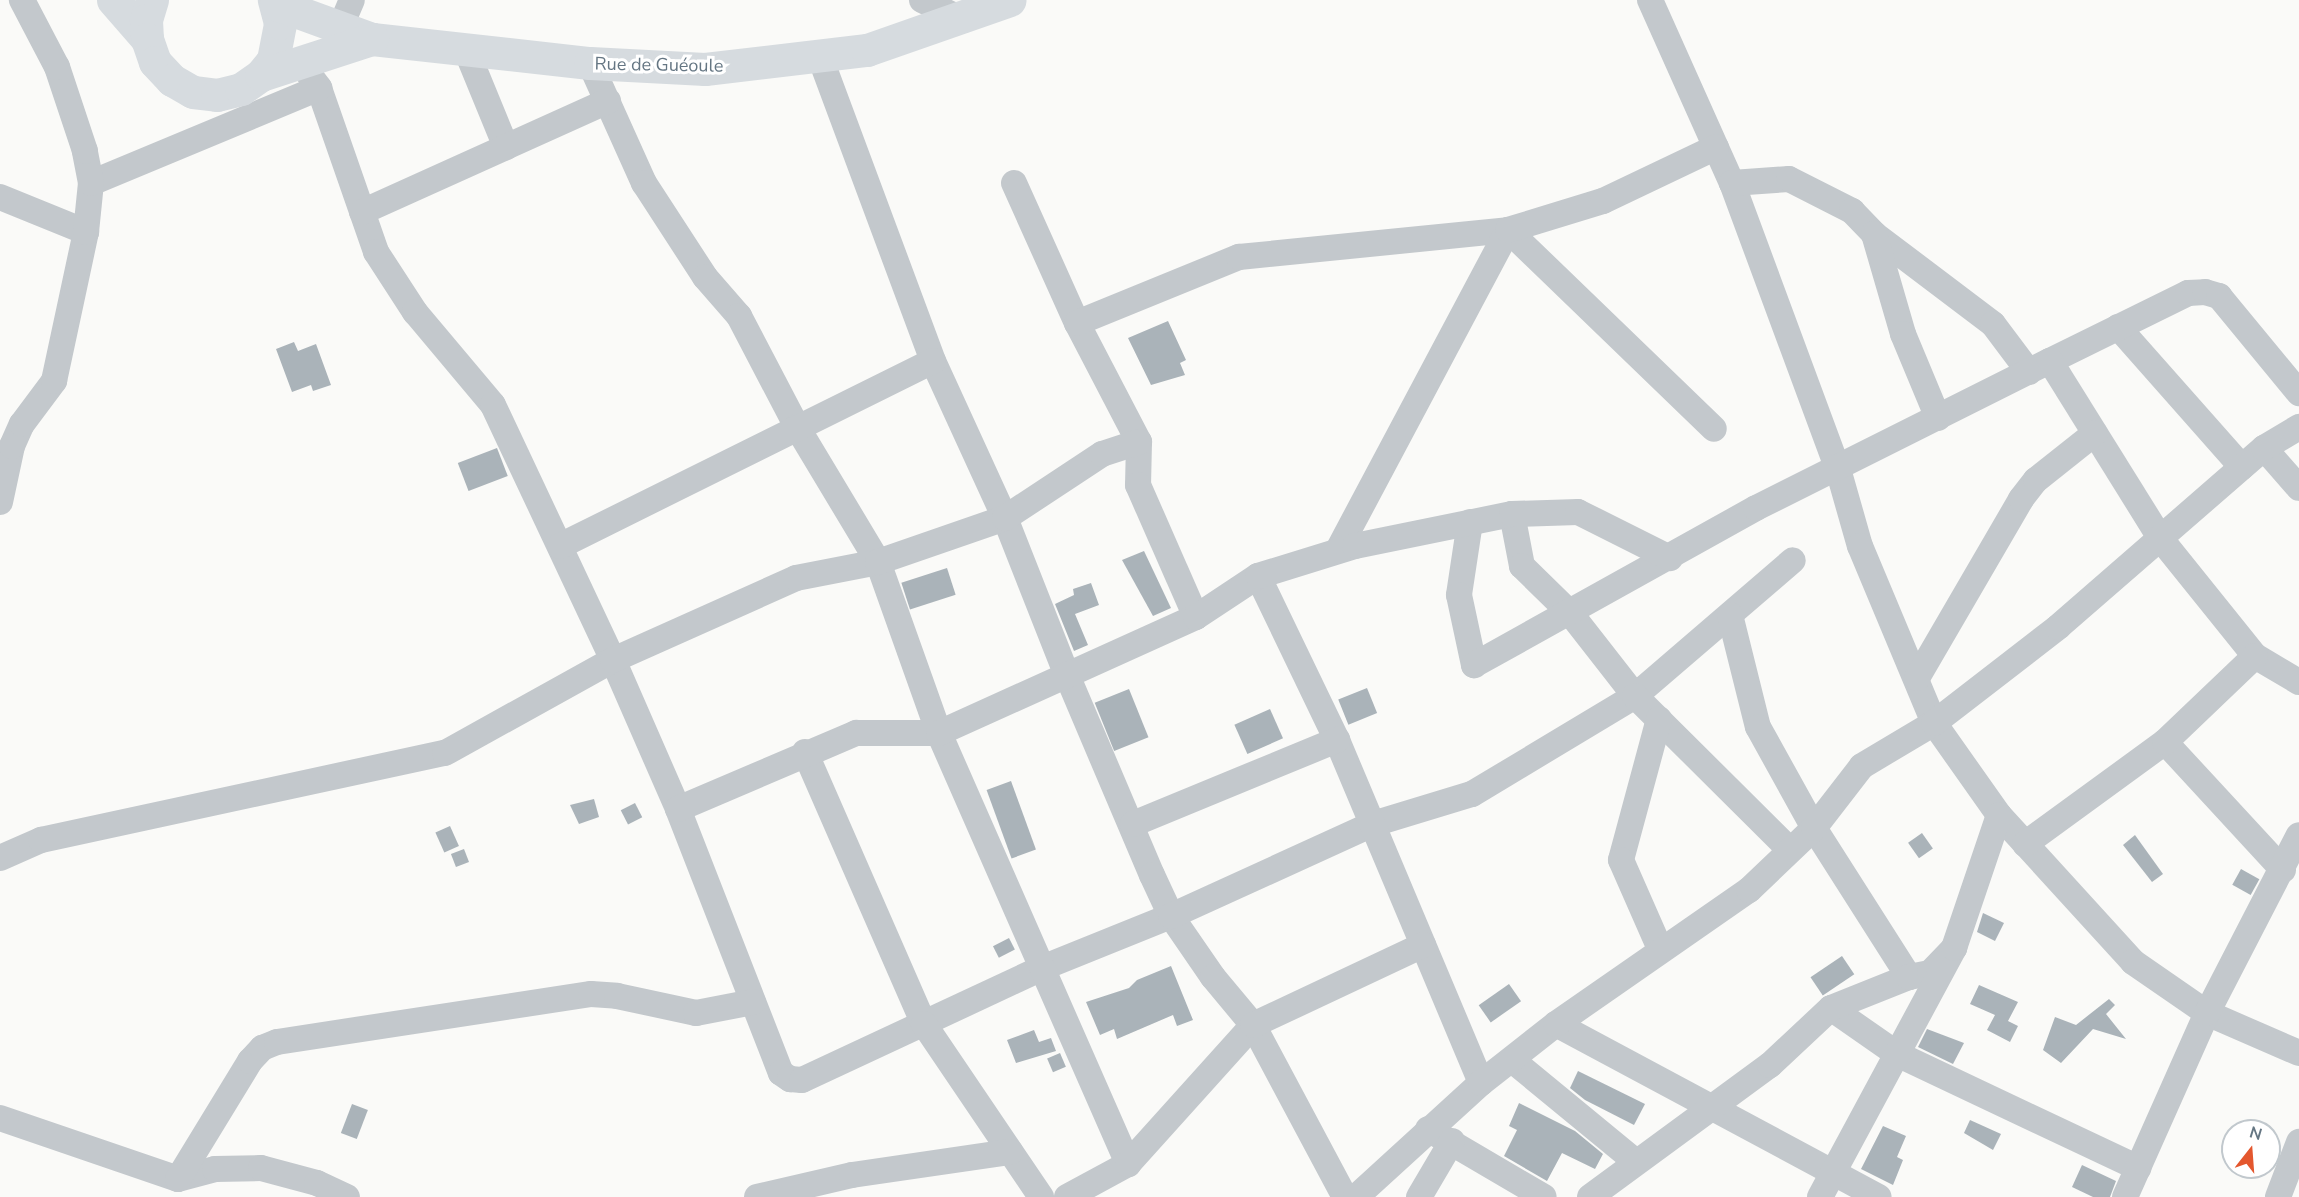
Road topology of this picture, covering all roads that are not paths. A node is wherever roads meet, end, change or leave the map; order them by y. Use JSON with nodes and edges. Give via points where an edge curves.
{"nodes":[{"id":1,"x":22,"y":0,"type":"edge"},
{"id":2,"x":113,"y":0,"type":"edge"},
{"id":3,"x":152,"y":0,"type":"edge"},
{"id":4,"x":922,"y":0,"type":"edge"},
{"id":5,"x":1010,"y":0,"type":"edge"},
{"id":6,"x":1650,"y":0,"type":"edge"},
{"id":7,"x":275,"y":2,"type":"edge"},
{"id":8,"x":346,"y":14,"type":"edge"},
{"id":9,"x":963,"y":20,"type":"junction"},
{"id":10,"x":147,"y":39,"type":"junction"},
{"id":11,"x":372,"y":39,"type":"junction"},
{"id":12,"x":467,"y":52,"type":"junction"},
{"id":13,"x":820,"y":57,"type":"junction"},
{"id":14,"x":299,"y":61,"type":"junction"},
{"id":15,"x":591,"y":63,"type":"junction"},
{"id":16,"x":261,"y":75,"type":"junction"},
{"id":17,"x":320,"y":88,"type":"junction"},
{"id":18,"x":608,"y":101,"type":"junction"},
{"id":19,"x":506,"y":147,"type":"junction"},
{"id":20,"x":1716,"y":147,"type":"junction"},
{"id":21,"x":91,"y":183,"type":"junction"},
{"id":22,"x":1014,"y":183,"type":"dead end"},
{"id":23,"x":1732,"y":183,"type":"junction"},
{"id":24,"x":0,"y":197,"type":"edge"},
{"id":25,"x":362,"y":212,"type":"junction"},
{"id":26,"x":1508,"y":230,"type":"junction"},
{"id":27,"x":86,"y":232,"type":"junction"},
{"id":28,"x":1874,"y":234,"type":"junction"},
{"id":29,"x":1077,"y":323,"type":"junction"},
{"id":30,"x":2118,"y":327,"type":"junction"},
{"id":31,"x":933,"y":361,"type":"junction"},
{"id":32,"x":2039,"y":366,"type":"junction"},
{"id":33,"x":2299,"y":393,"type":"edge"},
{"id":34,"x":1938,"y":418,"type":"junction"},
{"id":35,"x":797,"y":427,"type":"junction"},
{"id":36,"x":2299,"y":427,"type":"edge"},
{"id":37,"x":1714,"y":429,"type":"dead end"},
{"id":38,"x":2095,"y":433,"type":"junction"},
{"id":39,"x":1140,"y":441,"type":"junction"},
{"id":40,"x":2264,"y":448,"type":"junction"},
{"id":41,"x":2242,"y":467,"type":"junction"},
{"id":42,"x":1838,"y":469,"type":"junction"},
{"id":43,"x":2299,"y":488,"type":"edge"},
{"id":44,"x":0,"y":502,"type":"edge"},
{"id":45,"x":1512,"y":514,"type":"junction"},
{"id":46,"x":1005,"y":518,"type":"junction"},
{"id":47,"x":1470,"y":522,"type":"junction"},
{"id":48,"x":2160,"y":538,"type":"junction"},
{"id":49,"x":560,"y":546,"type":"junction"},
{"id":50,"x":1338,"y":550,"type":"junction"},
{"id":51,"x":1670,"y":558,"type":"junction"},
{"id":52,"x":1793,"y":560,"type":"dead end"},
{"id":53,"x":878,"y":562,"type":"junction"},
{"id":54,"x":1258,"y":576,"type":"junction"},
{"id":55,"x":1571,"y":615,"type":"junction"},
{"id":56,"x":1730,"y":615,"type":"junction"},
{"id":57,"x":1196,"y":617,"type":"junction"},
{"id":58,"x":2255,"y":656,"type":"junction"},
{"id":59,"x":613,"y":660,"type":"junction"},
{"id":60,"x":1066,"y":675,"type":"junction"},
{"id":61,"x":1917,"y":678,"type":"junction"},
{"id":62,"x":2299,"y":682,"type":"edge"},
{"id":63,"x":1635,"y":696,"type":"junction"},
{"id":64,"x":1659,"y":719,"type":"junction"},
{"id":65,"x":1934,"y":723,"type":"junction"},
{"id":66,"x":939,"y":732,"type":"junction"},
{"id":67,"x":1337,"y":740,"type":"junction"},
{"id":68,"x":2164,"y":742,"type":"junction"},
{"id":69,"x":806,"y":752,"type":"junction"},
{"id":70,"x":678,"y":809,"type":"junction"},
{"id":71,"x":1999,"y":815,"type":"junction"},
{"id":72,"x":1133,"y":824,"type":"junction"},
{"id":73,"x":1373,"y":824,"type":"junction"},
{"id":74,"x":1814,"y":828,"type":"junction"},
{"id":75,"x":2299,"y":835,"type":"edge"},
{"id":76,"x":2025,"y":844,"type":"junction"},
{"id":77,"x":1789,"y":849,"type":"junction"},
{"id":78,"x":0,"y":858,"type":"edge"},
{"id":79,"x":2283,"y":870,"type":"junction"},
{"id":80,"x":1172,"y":916,"type":"junction"},
{"id":81,"x":1423,"y":945,"type":"junction"},
{"id":82,"x":1660,"y":948,"type":"junction"},
{"id":83,"x":1954,"y":948,"type":"junction"},
{"id":84,"x":1042,"y":968,"type":"junction"},
{"id":85,"x":1909,"y":977,"type":"junction"},
{"id":86,"x":753,"y":1002,"type":"junction"},
{"id":87,"x":1832,"y":1008,"type":"junction"},
{"id":88,"x":2207,"y":1013,"type":"junction"},
{"id":89,"x":924,"y":1023,"type":"junction"},
{"id":90,"x":1556,"y":1024,"type":"junction"},
{"id":91,"x":1253,"y":1025,"type":"junction"},
{"id":92,"x":2299,"y":1053,"type":"edge"},
{"id":93,"x":1897,"y":1054,"type":"junction"},
{"id":94,"x":1512,"y":1060,"type":"junction"},
{"id":95,"x":1481,"y":1083,"type":"junction"},
{"id":96,"x":1711,"y":1107,"type":"junction"},
{"id":97,"x":0,"y":1118,"type":"edge"},
{"id":98,"x":1428,"y":1129,"type":"junction"},
{"id":99,"x":1452,"y":1141,"type":"junction"},
{"id":100,"x":2299,"y":1142,"type":"edge"},
{"id":101,"x":1010,"y":1152,"type":"junction"},
{"id":102,"x":1635,"y":1161,"type":"junction"},
{"id":103,"x":1128,"y":1164,"type":"junction"},
{"id":104,"x":2138,"y":1168,"type":"junction"},
{"id":105,"x":1834,"y":1172,"type":"junction"},
{"id":106,"x":178,"y":1179,"type":"junction"},
{"id":107,"x":347,"y":1197,"type":"edge"},
{"id":108,"x":757,"y":1197,"type":"edge"},
{"id":109,"x":1041,"y":1197,"type":"edge"},
{"id":110,"x":1067,"y":1197,"type":"edge"},
{"id":111,"x":1345,"y":1197,"type":"edge"},
{"id":112,"x":1356,"y":1197,"type":"edge"},
{"id":113,"x":1419,"y":1197,"type":"edge"},
{"id":114,"x":1544,"y":1197,"type":"edge"},
{"id":115,"x":1590,"y":1197,"type":"edge"},
{"id":116,"x":1820,"y":1197,"type":"edge"},
{"id":117,"x":1879,"y":1197,"type":"edge"},
{"id":118,"x":2125,"y":1197,"type":"edge"},
{"id":119,"x":2278,"y":1197,"type":"edge"}],
"edges":[{"from":1,"to":21,"type":"street","via":[[57,67],[85,151]]},
{"from":2,"to":10,"type":"main road"},
{"from":3,"to":10,"type":"main road","via":[[146,20]]},
{"from":4,"to":9,"type":"street"},
{"from":5,"to":9,"type":"main road","name":"Rue de Guéoule"},
{"from":6,"to":20,"type":"street"},
{"from":7,"to":8,"type":"main road","name":"Rue de Guéoule"},
{"from":7,"to":16,"type":"main road","via":[[279,42]]},
{"from":8,"to":11,"type":"main road","name":"Rue de Guéoule"},
{"from":9,"to":13,"type":"main road","name":"Rue de Guéoule","via":[[867,50]]},
{"from":10,"to":16,"type":"main road","name":"Rue de Guéoule","via":[[155,62],[172,80],[193,92],[218,95],[241,89]]},
{"from":11,"to":12,"type":"main road","name":"Rue de Guéoule"},
{"from":11,"to":14,"type":"main road","name":"Rue de Guéoule"},
{"from":12,"to":15,"type":"main road","name":"Rue de Guéoule"},
{"from":12,"to":19,"type":"street"},
{"from":13,"to":15,"type":"main road","name":"Rue de Guéoule","via":[[705,69]]},
{"from":13,"to":31,"type":"street"},
{"from":14,"to":16,"type":"main road","name":"Rue de Guéoule"},
{"from":14,"to":17,"type":"street"},
{"from":15,"to":18,"type":"street"},
{"from":17,"to":21,"type":"street"},
{"from":17,"to":25,"type":"street"},
{"from":18,"to":19,"type":"street"},
{"from":18,"to":35,"type":"street","via":[[644,183],[705,278],[739,316]]},
{"from":19,"to":25,"type":"street"},
{"from":20,"to":23,"type":"street"},
{"from":20,"to":26,"type":"street","via":[[1603,201]]},
{"from":21,"to":27,"type":"street"},
{"from":22,"to":29,"type":"street"},
{"from":23,"to":28,"type":"street","via":[[1789,179],[1852,211]]},
{"from":23,"to":42,"type":"street"},
{"from":24,"to":27,"type":"street"},
{"from":25,"to":49,"type":"street","via":[[376,252],[416,312],[493,405]]},
{"from":26,"to":29,"type":"street","via":[[1239,257]]},
{"from":26,"to":37,"type":"street"},
{"from":26,"to":50,"type":"street"},
{"from":27,"to":44,"type":"street","via":[[54,381],[22,424],[12,446]]},
{"from":28,"to":32,"type":"street","via":[[1993,324]]},
{"from":28,"to":34,"type":"street","via":[[1903,334]]},
{"from":29,"to":39,"type":"street"},
{"from":30,"to":32,"type":"street"},
{"from":30,"to":33,"type":"street","via":[[2188,293],[2219,296]]},
{"from":30,"to":41,"type":"street"},
{"from":31,"to":35,"type":"street"},
{"from":31,"to":46,"type":"street"},
{"from":32,"to":34,"type":"street"},
{"from":32,"to":38,"type":"street"},
{"from":34,"to":42,"type":"street"},
{"from":35,"to":49,"type":"street"},
{"from":35,"to":53,"type":"street"},
{"from":36,"to":40,"type":"street"},
{"from":38,"to":48,"type":"street"},
{"from":38,"to":61,"type":"street","via":[[2036,480],[2021,500]]},
{"from":39,"to":46,"type":"street","via":[[1102,454]]},
{"from":39,"to":57,"type":"street","via":[[1138,485]]},
{"from":40,"to":41,"type":"street"},
{"from":40,"to":43,"type":"street"},
{"from":41,"to":48,"type":"street"},
{"from":42,"to":51,"type":"street","via":[[1756,508]]},
{"from":42,"to":61,"type":"street","via":[[1860,546]]},
{"from":45,"to":47,"type":"street"},
{"from":45,"to":51,"type":"street","via":[[1590,515]]},
{"from":45,"to":55,"type":"street","via":[[1522,566]]},
{"from":46,"to":53,"type":"street"},
{"from":46,"to":60,"type":"street"},
{"from":47,"to":50,"type":"street"},
{"from":47,"to":55,"type":"street","via":[[1459,596],[1474,666]]},
{"from":48,"to":58,"type":"street"},
{"from":48,"to":65,"type":"street","via":[[2058,627]]},
{"from":49,"to":59,"type":"street"},
{"from":50,"to":54,"type":"street"},
{"from":51,"to":55,"type":"street"},
{"from":52,"to":56,"type":"street"},
{"from":53,"to":59,"type":"street","via":[[796,578]]},
{"from":53,"to":66,"type":"street"},
{"from":54,"to":57,"type":"street"},
{"from":54,"to":67,"type":"street"},
{"from":55,"to":63,"type":"street"},
{"from":56,"to":63,"type":"street"},
{"from":56,"to":74,"type":"street","via":[[1758,727]]},
{"from":57,"to":60,"type":"street"},
{"from":58,"to":62,"type":"street"},
{"from":58,"to":68,"type":"street"},
{"from":59,"to":70,"type":"street"},
{"from":59,"to":78,"type":"street","via":[[445,753],[64,835]]},
{"from":60,"to":66,"type":"street"},
{"from":60,"to":72,"type":"street"},
{"from":61,"to":65,"type":"street"},
{"from":63,"to":64,"type":"street"},
{"from":63,"to":73,"type":"street","via":[[1472,794]]},
{"from":64,"to":77,"type":"street"},
{"from":64,"to":82,"type":"street","via":[[1621,860]]},
{"from":65,"to":71,"type":"street"},
{"from":65,"to":74,"type":"street","via":[[1862,766]]},
{"from":66,"to":69,"type":"street","via":[[856,733]]},
{"from":66,"to":84,"type":"street"},
{"from":67,"to":72,"type":"street"},
{"from":67,"to":73,"type":"street"},
{"from":68,"to":76,"type":"street"},
{"from":68,"to":79,"type":"street"},
{"from":69,"to":70,"type":"street"},
{"from":69,"to":89,"type":"street"},
{"from":70,"to":86,"type":"street"},
{"from":71,"to":76,"type":"street"},
{"from":71,"to":83,"type":"street"},
{"from":72,"to":80,"type":"street"},
{"from":73,"to":80,"type":"street"},
{"from":73,"to":81,"type":"street"},
{"from":74,"to":77,"type":"street"},
{"from":74,"to":85,"type":"street"},
{"from":75,"to":79,"type":"street"},
{"from":76,"to":88,"type":"street","via":[[2133,962]]},
{"from":77,"to":82,"type":"street","via":[[1737,900]]},
{"from":79,"to":88,"type":"street"},
{"from":80,"to":84,"type":"street"},
{"from":80,"to":91,"type":"street","via":[[1213,977]]},
{"from":81,"to":91,"type":"street"},
{"from":81,"to":95,"type":"street"},
{"from":82,"to":90,"type":"street"},
{"from":83,"to":85,"type":"street","via":[[1930,973]]},
{"from":83,"to":93,"type":"street"},
{"from":84,"to":89,"type":"street"},
{"from":84,"to":103,"type":"street"},
{"from":85,"to":87,"type":"street"},
{"from":86,"to":89,"type":"street","via":[[781,1073],[790,1079],[802,1080]]},
{"from":86,"to":106,"type":"street","via":[[696,1013],[591,994],[277,1042],[262,1048],[249,1061]]},
{"from":87,"to":93,"type":"street"},
{"from":87,"to":96,"type":"street","via":[[1770,1065]]},
{"from":88,"to":92,"type":"street"},
{"from":88,"to":104,"type":"street"},
{"from":89,"to":101,"type":"street"},
{"from":90,"to":94,"type":"street"},
{"from":90,"to":96,"type":"street"},
{"from":91,"to":103,"type":"street"},
{"from":91,"to":111,"type":"street"},
{"from":93,"to":104,"type":"street"},
{"from":93,"to":105,"type":"street"},
{"from":94,"to":95,"type":"street"},
{"from":94,"to":102,"type":"street"},
{"from":95,"to":98,"type":"street"},
{"from":96,"to":102,"type":"street"},
{"from":96,"to":105,"type":"street"},
{"from":97,"to":106,"type":"street"},
{"from":98,"to":99,"type":"street"},
{"from":98,"to":112,"type":"street"},
{"from":99,"to":113,"type":"street"},
{"from":99,"to":114,"type":"street"},
{"from":100,"to":119,"type":"street"},
{"from":101,"to":108,"type":"street","via":[[852,1175]]},
{"from":101,"to":109,"type":"street"},
{"from":102,"to":115,"type":"street"},
{"from":103,"to":110,"type":"street"},
{"from":104,"to":118,"type":"street"},
{"from":105,"to":116,"type":"street"},
{"from":105,"to":117,"type":"street"},
{"from":106,"to":107,"type":"street","via":[[239,1165],[317,1183]]}]}
